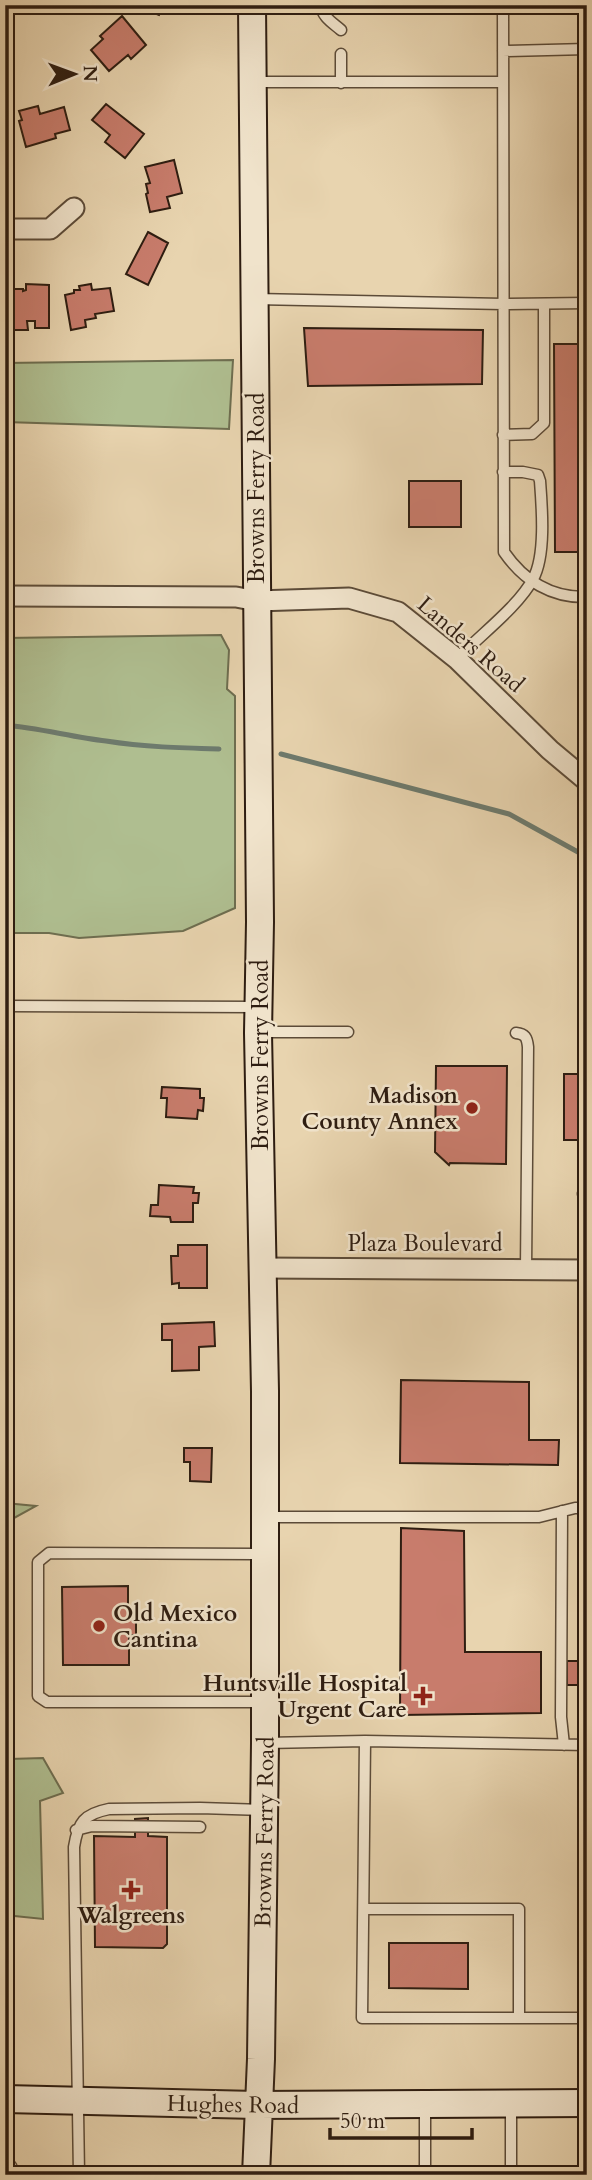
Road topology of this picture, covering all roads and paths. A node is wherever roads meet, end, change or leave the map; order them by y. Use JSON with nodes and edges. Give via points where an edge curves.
{"nodes":[{"id":1,"x":252,"y":5,"type":"edge"},
{"id":2,"x":503,"y":5,"type":"edge"},
{"id":3,"x":321,"y":8,"type":"edge"},
{"id":4,"x":341,"y":30,"type":"dead end"},
{"id":5,"x":587,"y":49,"type":"edge"},
{"id":6,"x":503,"y":51,"type":"junction"},
{"id":7,"x":341,"y":54,"type":"dead end"},
{"id":8,"x":253,"y":82,"type":"junction"},
{"id":9,"x":503,"y":82,"type":"junction"},
{"id":10,"x":341,"y":83,"type":"junction"},
{"id":11,"x":74,"y":208,"type":"dead end"},
{"id":12,"x":5,"y":229,"type":"edge"},
{"id":13,"x":254,"y":299,"type":"junction"},
{"id":14,"x":587,"y":303,"type":"edge"},
{"id":15,"x":503,"y":304,"type":"junction"},
{"id":16,"x":544,"y":304,"type":"junction"},
{"id":17,"x":503,"y":435,"type":"junction"},
{"id":18,"x":503,"y":472,"type":"junction"},
{"id":19,"x":532,"y":581,"type":"junction"},
{"id":20,"x":5,"y":596,"type":"edge"},
{"id":21,"x":587,"y":597,"type":"edge"},
{"id":22,"x":257,"y":601,"type":"junction"},
{"id":23,"x":457,"y":659,"type":"junction"},
{"id":24,"x":587,"y":781,"type":"edge"},
{"id":25,"x":5,"y":1006,"type":"edge"},
{"id":26,"x":258,"y":1020,"type":"junction"},
{"id":27,"x":348,"y":1031,"type":"dead end"},
{"id":28,"x":516,"y":1033,"type":"dead end"},
{"id":29,"x":262,"y":1268,"type":"junction"},
{"id":30,"x":526,"y":1269,"type":"junction"},
{"id":31,"x":587,"y":1270,"type":"edge"},
{"id":32,"x":587,"y":1508,"type":"edge"},
{"id":33,"x":562,"y":1511,"type":"junction"},
{"id":34,"x":265,"y":1517,"type":"junction"},
{"id":35,"x":266,"y":1554,"type":"junction"},
{"id":36,"x":265,"y":1702,"type":"junction"},
{"id":37,"x":365,"y":1741,"type":"junction"},
{"id":38,"x":265,"y":1743,"type":"junction"},
{"id":39,"x":564,"y":1745,"type":"junction"},
{"id":40,"x":587,"y":1745,"type":"edge"},
{"id":41,"x":264,"y":1810,"type":"junction"},
{"id":42,"x":200,"y":1827,"type":"dead end"},
{"id":43,"x":76,"y":1830,"type":"junction"},
{"id":44,"x":364,"y":1909,"type":"junction"},
{"id":45,"x":519,"y":2018,"type":"junction"},
{"id":46,"x":587,"y":2018,"type":"edge"},
{"id":47,"x":5,"y":2099,"type":"edge"},
{"id":48,"x":79,"y":2101,"type":"junction"},
{"id":49,"x":511,"y":2103,"type":"junction"},
{"id":50,"x":587,"y":2103,"type":"edge"},
{"id":51,"x":425,"y":2104,"type":"junction"},
{"id":52,"x":258,"y":2105,"type":"junction"},
{"id":53,"x":79,"y":2175,"type":"edge"},
{"id":54,"x":256,"y":2175,"type":"edge"},
{"id":55,"x":422,"y":2175,"type":"edge"},
{"id":56,"x":511,"y":2175,"type":"edge"}],
"edges":[{"from":1,"to":8,"type":"main road","name":"Browns Ferry Road"},
{"from":2,"to":6,"type":"lane"},
{"from":3,"to":4,"type":"lane"},
{"from":5,"to":6,"type":"lane"},
{"from":6,"to":9,"type":"lane"},
{"from":7,"to":10,"type":"lane"},
{"from":8,"to":10,"type":"lane"},
{"from":8,"to":13,"type":"main road","name":"Browns Ferry Road"},
{"from":9,"to":10,"type":"lane"},
{"from":9,"to":15,"type":"lane"},
{"from":11,"to":12,"type":"street","via":[[50,229]]},
{"from":13,"to":15,"type":"lane"},
{"from":13,"to":22,"type":"main road","name":"Browns Ferry Road"},
{"from":14,"to":16,"type":"lane"},
{"from":15,"to":16,"type":"lane"},
{"from":15,"to":17,"type":"lane"},
{"from":16,"to":17,"type":"lane","via":[[544,423],[532,434]]},
{"from":17,"to":18,"type":"lane"},
{"from":18,"to":19,"type":"lane","via":[[504,552]]},
{"from":18,"to":19,"type":"lane","via":[[532,473],[540,481],[540,552]]},
{"from":19,"to":21,"type":"lane","via":[[555,594]]},
{"from":19,"to":23,"type":"lane"},
{"from":20,"to":22,"type":"street","name":"Landers Road","via":[[236,597]]},
{"from":22,"to":23,"type":"street","name":"Landers Road","via":[[349,598],[398,612]]},
{"from":22,"to":26,"type":"main road","name":"Browns Ferry Road"},
{"from":23,"to":24,"type":"street","name":"Landers Road"},
{"from":25,"to":26,"type":"lane"},
{"from":26,"to":27,"type":"lane"},
{"from":26,"to":29,"type":"main road","name":"Browns Ferry Road"},
{"from":28,"to":30,"type":"lane","via":[[527,1038],[528,1047]]},
{"from":29,"to":30,"type":"street","name":"Plaza Boulevard"},
{"from":29,"to":34,"type":"main road","name":"Browns Ferry Road"},
{"from":30,"to":31,"type":"street","name":"Plaza Boulevard"},
{"from":32,"to":33,"type":"lane"},
{"from":33,"to":34,"type":"lane","via":[[539,1517]]},
{"from":33,"to":39,"type":"lane"},
{"from":34,"to":35,"type":"main road","name":"Browns Ferry Road"},
{"from":35,"to":36,"type":"main road","name":"Browns Ferry Road"},
{"from":35,"to":36,"type":"lane","via":[[49,1553],[38,1562],[38,1696],[47,1702]]},
{"from":36,"to":38,"type":"main road","name":"Browns Ferry Road"},
{"from":37,"to":38,"type":"lane"},
{"from":37,"to":39,"type":"lane"},
{"from":37,"to":44,"type":"lane"},
{"from":38,"to":41,"type":"main road","name":"Browns Ferry Road"},
{"from":39,"to":40,"type":"lane"},
{"from":41,"to":43,"type":"lane","via":[[110,1809],[95,1812]]},
{"from":41,"to":52,"type":"main road","name":"Browns Ferry Road"},
{"from":42,"to":43,"type":"lane","via":[[92,1826]]},
{"from":43,"to":48,"type":"lane"},
{"from":44,"to":45,"type":"lane","via":[[519,1909]]},
{"from":44,"to":45,"type":"lane","via":[[362,2018]]},
{"from":45,"to":46,"type":"lane"},
{"from":47,"to":48,"type":"main road","name":"Hughes Road"},
{"from":48,"to":52,"type":"main road","name":"Hughes Road"},
{"from":48,"to":53,"type":"lane"},
{"from":49,"to":50,"type":"main road","name":"Hughes Road"},
{"from":49,"to":51,"type":"main road","name":"Hughes Road"},
{"from":49,"to":56,"type":"lane"},
{"from":51,"to":52,"type":"main road","name":"Hughes Road"},
{"from":51,"to":55,"type":"lane"},
{"from":52,"to":54,"type":"main road","name":"Browns Ferry Road"}]}
